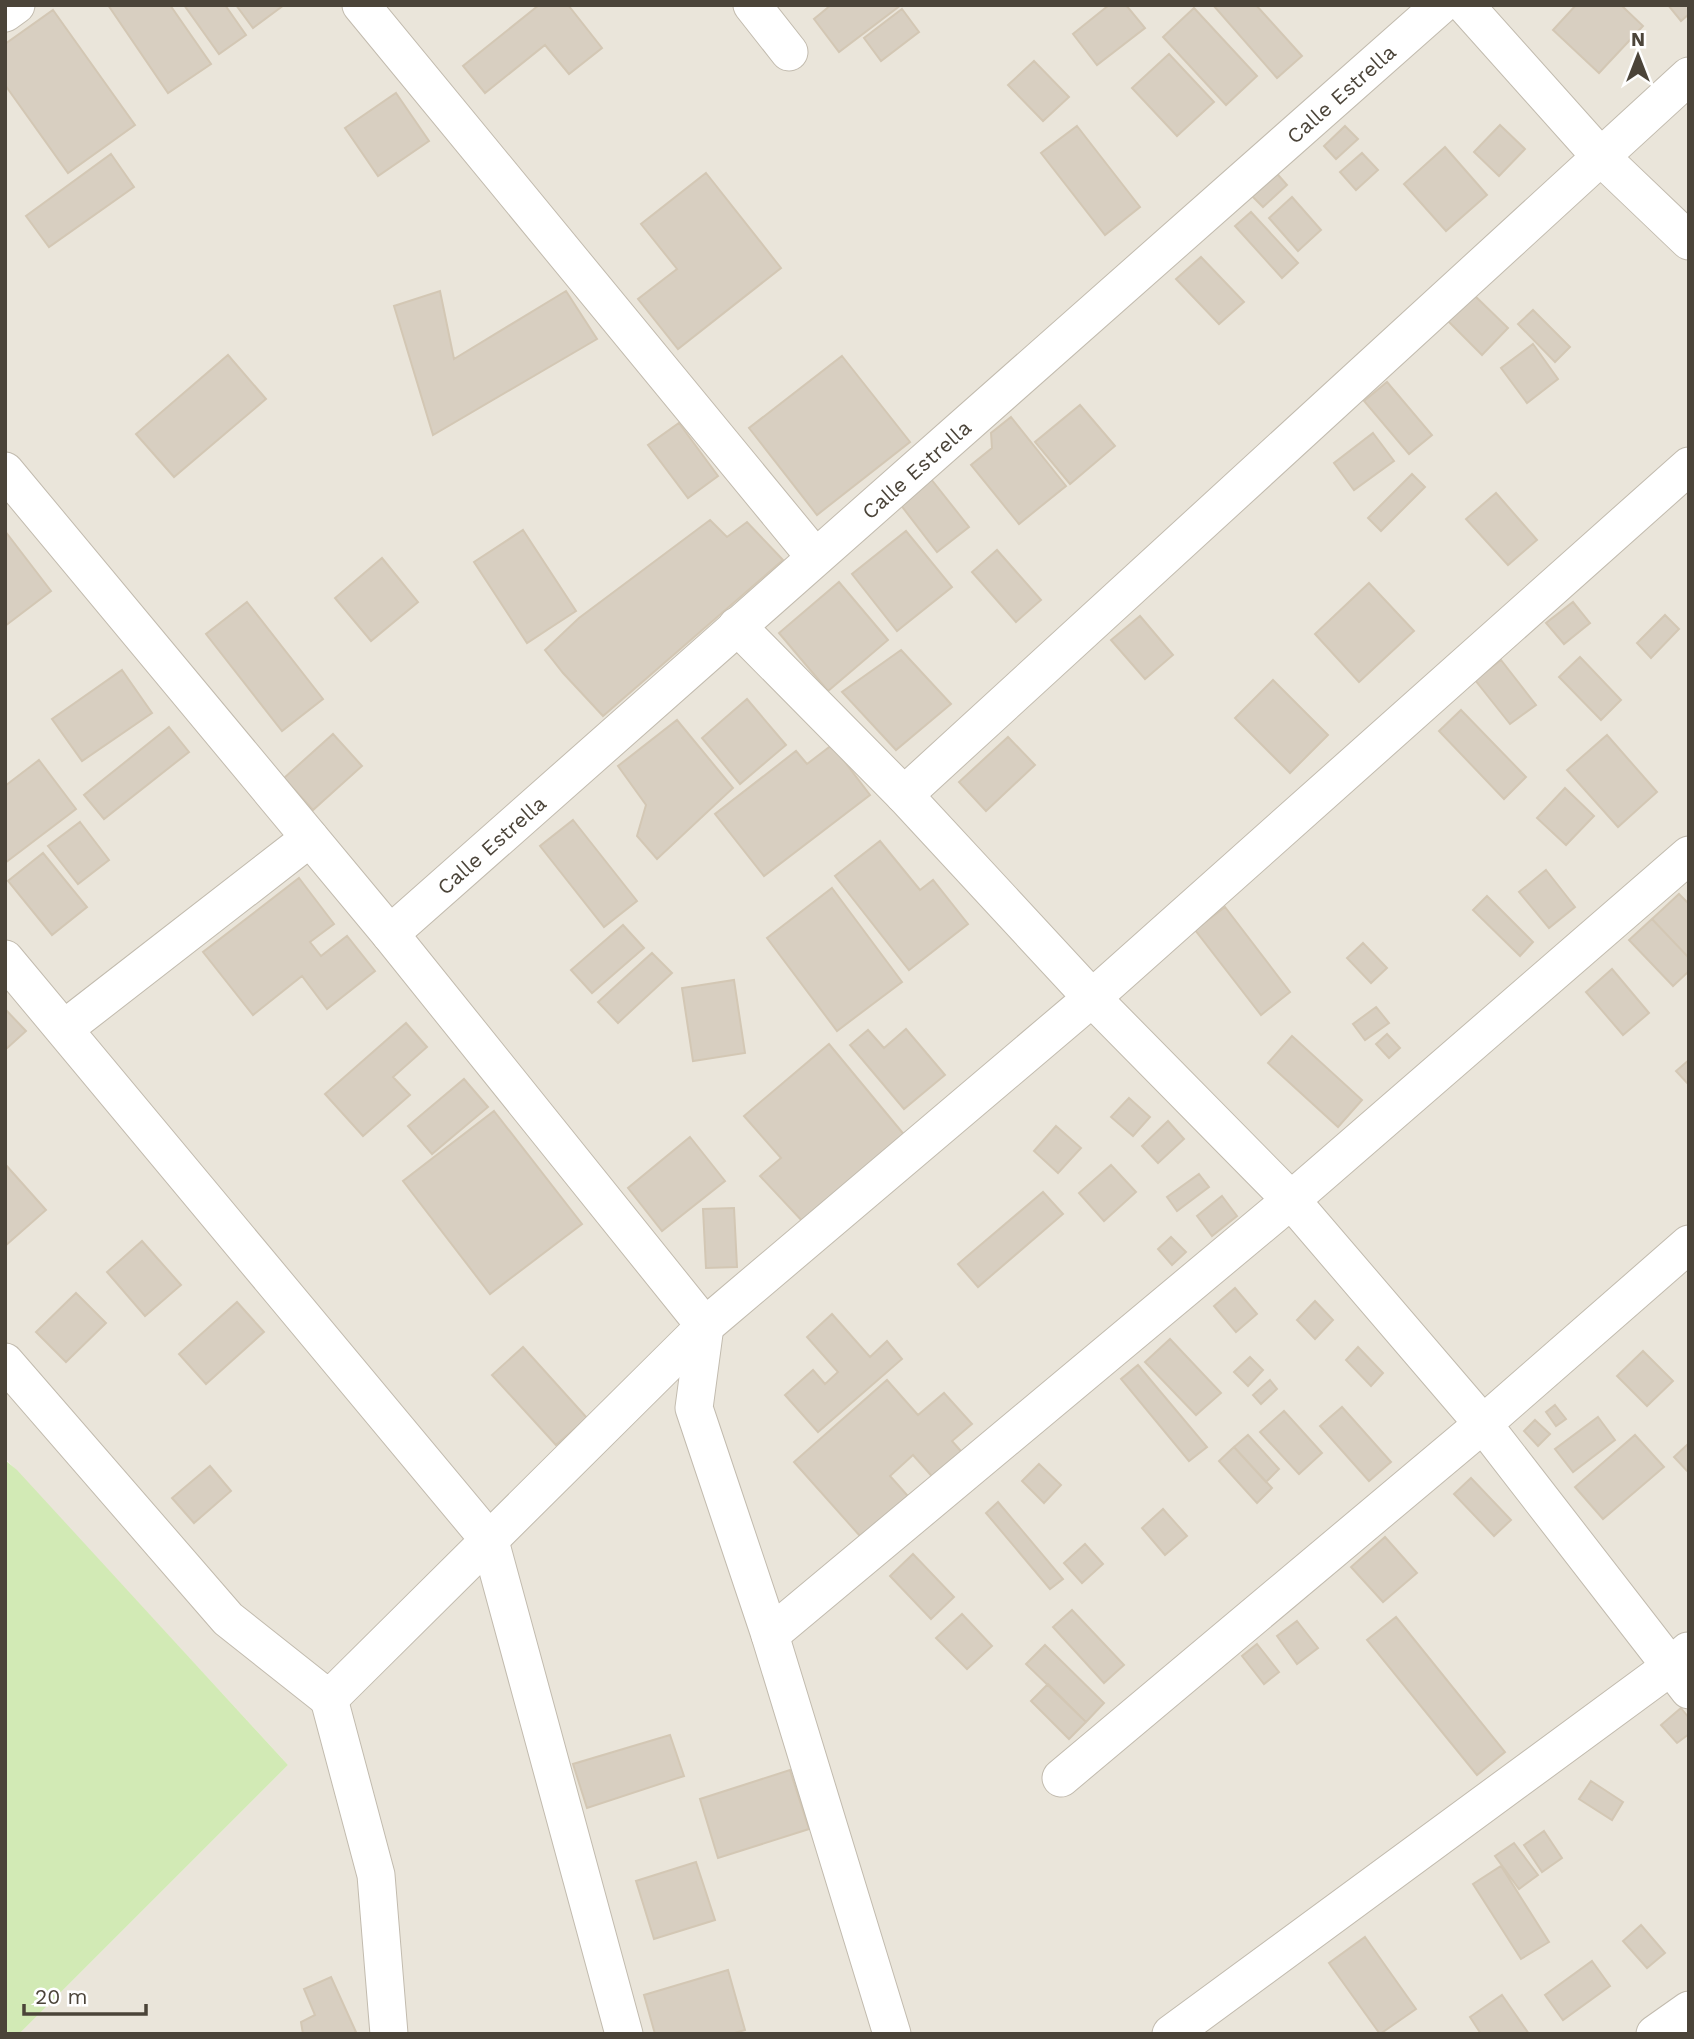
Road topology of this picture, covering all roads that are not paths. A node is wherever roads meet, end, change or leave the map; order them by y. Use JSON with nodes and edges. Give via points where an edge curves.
{"nodes":[{"id":1,"x":16,"y":5,"type":"edge"},
{"id":2,"x":361,"y":5,"type":"edge"},
{"id":3,"x":752,"y":5,"type":"edge"},
{"id":4,"x":1441,"y":5,"type":"edge"},
{"id":5,"x":1465,"y":5,"type":"edge"},
{"id":6,"x":5,"y":13,"type":"edge"},
{"id":7,"x":789,"y":52,"type":"dead end"},
{"id":8,"x":1689,"y":76,"type":"edge"},
{"id":9,"x":1600,"y":156,"type":"junction"},
{"id":10,"x":1689,"y":241,"type":"edge"},
{"id":11,"x":1689,"y":466,"type":"edge"},
{"id":12,"x":5,"y":471,"type":"edge"},
{"id":13,"x":815,"y":557,"type":"junction"},
{"id":14,"x":737,"y":626,"type":"junction"},
{"id":15,"x":904,"y":795,"type":"junction"},
{"id":16,"x":310,"y":838,"type":"junction"},
{"id":17,"x":1689,"y":855,"type":"edge"},
{"id":18,"x":390,"y":934,"type":"junction"},
{"id":19,"x":5,"y":959,"type":"edge"},
{"id":20,"x":1092,"y":998,"type":"junction"},
{"id":21,"x":64,"y":1030,"type":"junction"},
{"id":22,"x":1291,"y":1200,"type":"junction"},
{"id":23,"x":1689,"y":1244,"type":"edge"},
{"id":24,"x":705,"y":1326,"type":"junction"},
{"id":25,"x":5,"y":1362,"type":"edge"},
{"id":26,"x":1483,"y":1424,"type":"junction"},
{"id":27,"x":490,"y":1541,"type":"junction"},
{"id":28,"x":770,"y":1635,"type":"junction"},
{"id":29,"x":1683,"y":1669,"type":"edge"},
{"id":30,"x":329,"y":1699,"type":"junction"},
{"id":31,"x":1060,"y":1778,"type":"dead end"},
{"id":32,"x":1689,"y":2010,"type":"edge"},
{"id":33,"x":389,"y":2034,"type":"edge"},
{"id":34,"x":624,"y":2034,"type":"edge"},
{"id":35,"x":892,"y":2034,"type":"edge"},
{"id":36,"x":1171,"y":2034,"type":"edge"},
{"id":37,"x":1655,"y":2034,"type":"edge"}],
"edges":[{"from":1,"to":6,"type":"street"},
{"from":2,"to":13,"type":"street"},
{"from":3,"to":7,"type":"street"},
{"from":4,"to":13,"type":"street","name":"Calle Estrella"},
{"from":5,"to":9,"type":"street"},
{"from":8,"to":9,"type":"street"},
{"from":9,"to":10,"type":"street"},
{"from":9,"to":15,"type":"street"},
{"from":11,"to":20,"type":"street"},
{"from":12,"to":16,"type":"street"},
{"from":13,"to":14,"type":"street","name":"Calle Estrella"},
{"from":14,"to":15,"type":"street"},
{"from":14,"to":18,"type":"street","name":"Calle Estrella"},
{"from":15,"to":20,"type":"street"},
{"from":16,"to":18,"type":"street"},
{"from":16,"to":21,"type":"street"},
{"from":17,"to":22,"type":"street"},
{"from":18,"to":24,"type":"street"},
{"from":19,"to":21,"type":"street"},
{"from":20,"to":22,"type":"street"},
{"from":20,"to":24,"type":"street"},
{"from":21,"to":27,"type":"street"},
{"from":22,"to":26,"type":"street"},
{"from":22,"to":28,"type":"street"},
{"from":23,"to":26,"type":"street"},
{"from":24,"to":27,"type":"street"},
{"from":24,"to":28,"type":"street","via":[[694,1408]]},
{"from":25,"to":30,"type":"street","via":[[228,1619]]},
{"from":26,"to":29,"type":"street"},
{"from":26,"to":31,"type":"street"},
{"from":27,"to":30,"type":"street"},
{"from":27,"to":34,"type":"street"},
{"from":28,"to":35,"type":"street"},
{"from":29,"to":36,"type":"street"},
{"from":30,"to":33,"type":"street","via":[[376,1875]]},
{"from":32,"to":37,"type":"street"}]}
